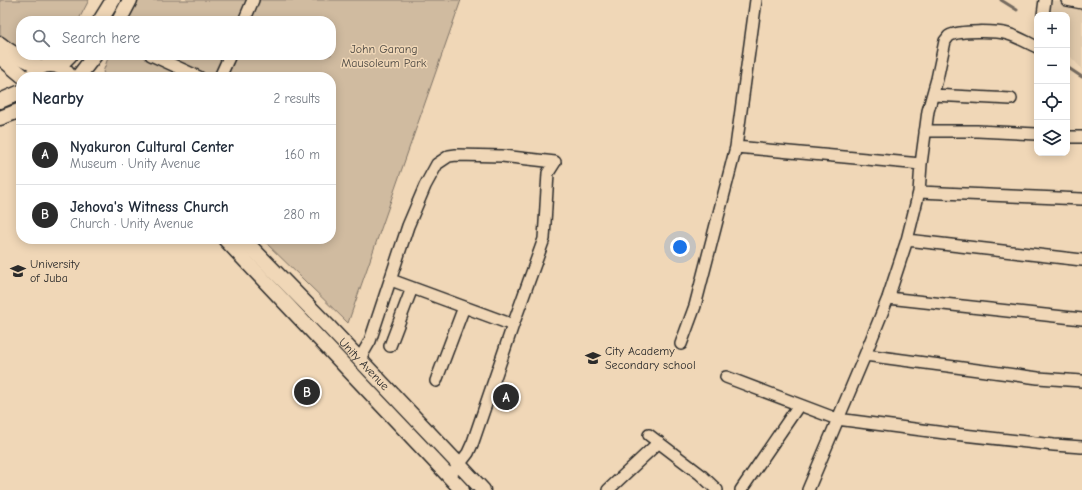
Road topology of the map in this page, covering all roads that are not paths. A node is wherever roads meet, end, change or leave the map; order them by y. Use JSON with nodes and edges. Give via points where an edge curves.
{"nodes":[{"id":1,"x":113,"y":0,"type":"edge"},
{"id":2,"x":130,"y":0,"type":"edge"},
{"id":3,"x":253,"y":0,"type":"edge"},
{"id":4,"x":756,"y":0,"type":"edge"},
{"id":5,"x":1045,"y":0,"type":"edge"},
{"id":6,"x":1067,"y":0,"type":"edge"},
{"id":7,"x":1082,"y":3,"type":"edge"},
{"id":8,"x":1043,"y":12,"type":"edge"},
{"id":9,"x":103,"y":16,"type":"edge"},
{"id":10,"x":122,"y":16,"type":"edge"},
{"id":11,"x":246,"y":16,"type":"edge"},
{"id":12,"x":0,"y":44,"type":"edge"},
{"id":13,"x":1034,"y":47,"type":"edge"},
{"id":14,"x":16,"y":55,"type":"edge"},
{"id":15,"x":0,"y":57,"type":"edge"},
{"id":16,"x":24,"y":60,"type":"edge"},
{"id":17,"x":65,"y":60,"type":"edge"},
{"id":18,"x":91,"y":60,"type":"edge"},
{"id":19,"x":162,"y":60,"type":"edge"},
{"id":20,"x":228,"y":60,"type":"edge"},
{"id":21,"x":59,"y":66,"type":"junction"},
{"id":22,"x":18,"y":72,"type":"edge"},
{"id":23,"x":36,"y":72,"type":"edge"},
{"id":24,"x":66,"y":72,"type":"edge"},
{"id":25,"x":82,"y":72,"type":"edge"},
{"id":26,"x":188,"y":72,"type":"edge"},
{"id":27,"x":222,"y":72,"type":"edge"},
{"id":28,"x":16,"y":94,"type":"edge"},
{"id":29,"x":933,"y":94,"type":"junction"},
{"id":30,"x":1011,"y":99,"type":"dead end"},
{"id":31,"x":0,"y":101,"type":"edge"},
{"id":32,"x":16,"y":112,"type":"edge"},
{"id":33,"x":0,"y":118,"type":"edge"},
{"id":34,"x":925,"y":131,"type":"junction"},
{"id":35,"x":1034,"y":134,"type":"edge"},
{"id":36,"x":1070,"y":137,"type":"edge"},
{"id":37,"x":1082,"y":137,"type":"edge"},
{"id":38,"x":736,"y":147,"type":"junction"},
{"id":39,"x":921,"y":164,"type":"junction"},
{"id":40,"x":919,"y":192,"type":"junction"},
{"id":41,"x":1082,"y":200,"type":"edge"},
{"id":42,"x":907,"y":240,"type":"junction"},
{"id":43,"x":230,"y":244,"type":"edge"},
{"id":44,"x":248,"y":244,"type":"edge"},
{"id":45,"x":1082,"y":260,"type":"edge"},
{"id":46,"x":391,"y":280,"type":"junction"},
{"id":47,"x":412,"y":288,"type":"junction"},
{"id":48,"x":888,"y":298,"type":"junction"},
{"id":49,"x":464,"y":307,"type":"junction"},
{"id":50,"x":1082,"y":319,"type":"edge"},
{"id":51,"x":513,"y":325,"type":"junction"},
{"id":52,"x":681,"y":344,"type":"dead end"},
{"id":53,"x":390,"y":346,"type":"dead end"},
{"id":54,"x":865,"y":355,"type":"junction"},
{"id":55,"x":359,"y":360,"type":"junction"},
{"id":56,"x":726,"y":377,"type":"dead end"},
{"id":57,"x":436,"y":381,"type":"dead end"},
{"id":58,"x":1082,"y":381,"type":"edge"},
{"id":59,"x":799,"y":405,"type":"junction"},
{"id":60,"x":837,"y":419,"type":"junction"},
{"id":61,"x":649,"y":435,"type":"dead end"},
{"id":62,"x":659,"y":442,"type":"junction"},
{"id":63,"x":1082,"y":447,"type":"edge"},
{"id":64,"x":460,"y":465,"type":"junction"},
{"id":65,"x":450,"y":477,"type":"junction"},
{"id":66,"x":462,"y":490,"type":"edge"},
{"id":67,"x":483,"y":490,"type":"edge"},
{"id":68,"x":608,"y":490,"type":"edge"},
{"id":69,"x":717,"y":490,"type":"edge"},
{"id":70,"x":741,"y":490,"type":"edge"},
{"id":71,"x":808,"y":490,"type":"edge"}],
"edges":[{"from":1,"to":9,"type":"main road"},
{"from":2,"to":10,"type":"main road"},
{"from":3,"to":11,"type":"street"},
{"from":4,"to":38,"type":"street"},
{"from":5,"to":8,"type":"street"},
{"from":6,"to":7,"type":"street"},
{"from":12,"to":14,"type":"main road","via":[[8,52]]},
{"from":13,"to":29,"type":"street","via":[[1008,34],[996,32],[948,36]]},
{"from":15,"to":22,"type":"main road"},
{"from":16,"to":23,"type":"main road"},
{"from":17,"to":21,"type":"main road"},
{"from":18,"to":25,"type":"main road"},
{"from":19,"to":26,"type":"street"},
{"from":20,"to":27,"type":"street"},
{"from":21,"to":23,"type":"main road","via":[[48,65]]},
{"from":21,"to":24,"type":"main road"},
{"from":28,"to":31,"type":"main road"},
{"from":29,"to":30,"type":"street"},
{"from":29,"to":34,"type":"street"},
{"from":32,"to":33,"type":"main road"},
{"from":34,"to":35,"type":"street"},
{"from":34,"to":39,"type":"street"},
{"from":36,"to":37,"type":"street"},
{"from":38,"to":39,"type":"street"},
{"from":38,"to":52,"type":"street","via":[[695,306]]},
{"from":39,"to":40,"type":"street"},
{"from":40,"to":41,"type":"street"},
{"from":40,"to":42,"type":"street"},
{"from":42,"to":45,"type":"street"},
{"from":42,"to":48,"type":"street"},
{"from":43,"to":65,"type":"main road","name":"Unity Avenue"},
{"from":44,"to":55,"type":"main road","name":"Unity Avenue"},
{"from":46,"to":47,"type":"street"},
{"from":46,"to":51,"type":"street","via":[[408,226],[425,186],[440,160],[456,154],[555,162],[548,173],[544,239]]},
{"from":46,"to":55,"type":"street","via":[[370,341]]},
{"from":47,"to":49,"type":"street"},
{"from":47,"to":53,"type":"street"},
{"from":48,"to":50,"type":"street"},
{"from":48,"to":54,"type":"street"},
{"from":49,"to":51,"type":"street"},
{"from":49,"to":57,"type":"street"},
{"from":51,"to":64,"type":"street","via":[[473,442]]},
{"from":54,"to":58,"type":"street","via":[[1038,378]]},
{"from":54,"to":60,"type":"street"},
{"from":55,"to":64,"type":"main road","name":"Unity Avenue"},
{"from":56,"to":59,"type":"street"},
{"from":59,"to":60,"type":"street"},
{"from":59,"to":70,"type":"street"},
{"from":60,"to":63,"type":"street"},
{"from":60,"to":71,"type":"street"},
{"from":61,"to":62,"type":"street"},
{"from":62,"to":68,"type":"street"},
{"from":62,"to":69,"type":"street"},
{"from":64,"to":65,"type":"street"},
{"from":64,"to":67,"type":"main road","name":"Unity Avenue"},
{"from":65,"to":66,"type":"main road","name":"Unity Avenue"}]}
